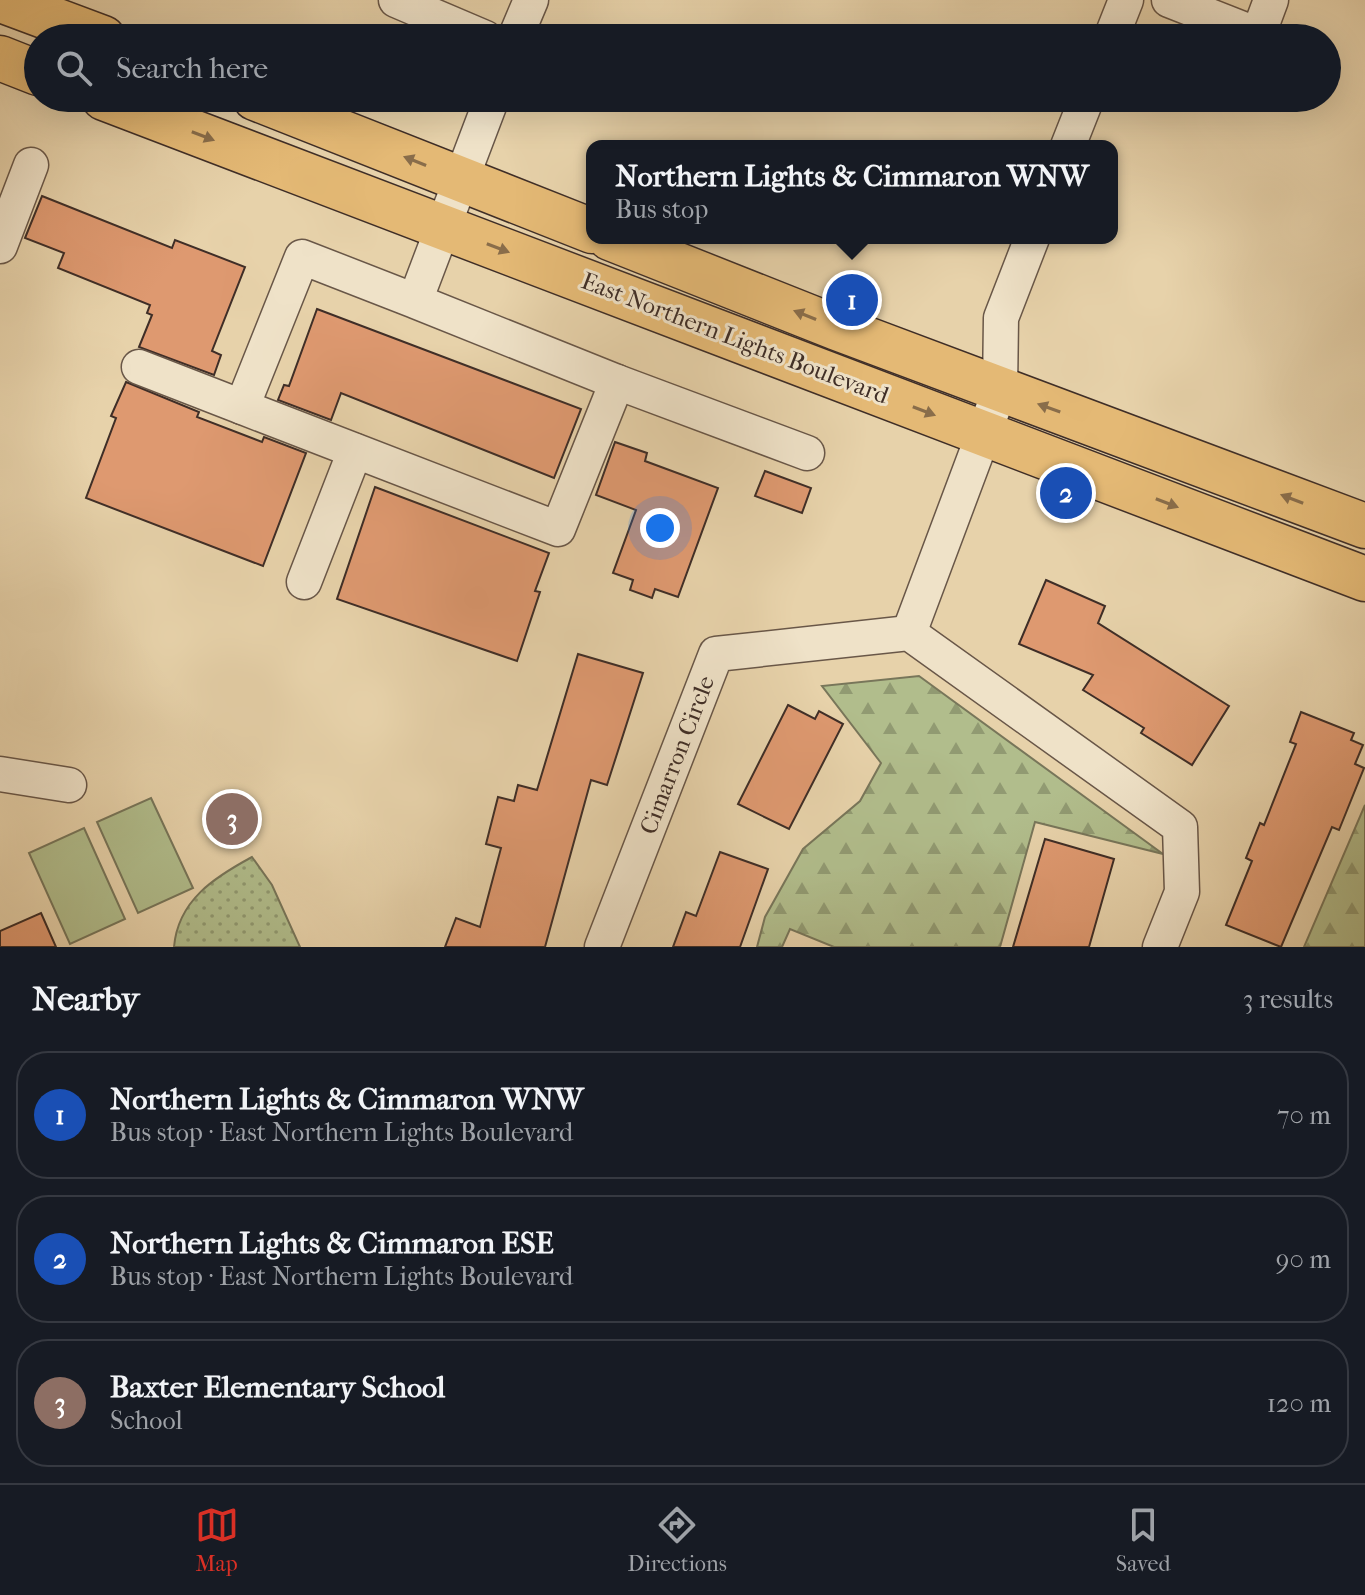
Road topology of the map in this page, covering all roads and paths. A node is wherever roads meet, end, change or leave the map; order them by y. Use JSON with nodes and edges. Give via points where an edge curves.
{"nodes":[{"id":1,"x":1,"y":0,"type":"edge"},
{"id":2,"x":396,"y":0,"type":"edge"},
{"id":3,"x":531,"y":0,"type":"edge"},
{"id":4,"x":1126,"y":0,"type":"edge"},
{"id":5,"x":1169,"y":0,"type":"edge"},
{"id":6,"x":1271,"y":0,"type":"edge"},
{"id":7,"x":65,"y":24,"type":"edge"},
{"id":8,"x":452,"y":24,"type":"edge"},
{"id":9,"x":521,"y":24,"type":"edge"},
{"id":10,"x":1117,"y":24,"type":"edge"},
{"id":11,"x":1230,"y":24,"type":"edge"},
{"id":12,"x":1262,"y":24,"type":"edge"},
{"id":13,"x":0,"y":58,"type":"edge"},
{"id":14,"x":24,"y":67,"type":"edge"},
{"id":15,"x":141,"y":112,"type":"edge"},
{"id":16,"x":291,"y":112,"type":"edge"},
{"id":17,"x":487,"y":112,"type":"edge"},
{"id":18,"x":1081,"y":112,"type":"edge"},
{"id":19,"x":1070,"y":140,"type":"edge"},
{"id":20,"x":31,"y":165,"type":"dead end"},
{"id":21,"x":461,"y":179,"type":"junction"},
{"id":22,"x":443,"y":227,"type":"junction"},
{"id":23,"x":586,"y":229,"type":"edge"},
{"id":24,"x":625,"y":244,"type":"edge"},
{"id":25,"x":1030,"y":244,"type":"edge"},
{"id":26,"x":0,"y":246,"type":"edge"},
{"id":27,"x":415,"y":301,"type":"junction"},
{"id":28,"x":139,"y":367,"type":"dead end"},
{"id":29,"x":617,"y":382,"type":"junction"},
{"id":30,"x":1000,"y":390,"type":"junction"},
{"id":31,"x":242,"y":407,"type":"junction"},
{"id":32,"x":985,"y":434,"type":"junction"},
{"id":33,"x":355,"y":451,"type":"junction"},
{"id":34,"x":807,"y":453,"type":"dead end"},
{"id":35,"x":1365,"y":526,"type":"edge"},
{"id":36,"x":1365,"y":579,"type":"edge"},
{"id":37,"x":304,"y":582,"type":"dead end"},
{"id":38,"x":909,"y":633,"type":"junction"},
{"id":39,"x":0,"y":774,"type":"edge"},
{"id":40,"x":69,"y":785,"type":"dead end"},
{"id":41,"x":602,"y":947,"type":"edge"},
{"id":42,"x":1160,"y":947,"type":"edge"}],
"edges":[{"from":1,"to":7,"type":"main road"},
{"from":2,"to":8,"type":"street"},
{"from":3,"to":9,"type":"street"},
{"from":4,"to":10,"type":"street"},
{"from":5,"to":11,"type":"street"},
{"from":6,"to":12,"type":"street"},
{"from":13,"to":14,"type":"main road"},
{"from":15,"to":22,"type":"main road","name":"East Northern Lights Boulevard","one_way":true},
{"from":21,"to":16,"type":"main road","name":"East Northern Lights Boulevard","one_way":true},
{"from":17,"to":21,"type":"street"},
{"from":18,"to":19,"type":"street"},
{"from":20,"to":26,"type":"street"},
{"from":21,"to":22,"type":"street"},
{"from":21,"to":23,"type":"main road","name":"East Northern Lights Boulevard"},
{"from":22,"to":27,"type":"street"},
{"from":22,"to":32,"type":"main road","name":"East Northern Lights Boulevard","one_way":true},
{"from":30,"to":24,"type":"main road","name":"East Northern Lights Boulevard","one_way":true},
{"from":25,"to":30,"type":"street","via":[[1001,318]]},
{"from":27,"to":29,"type":"street"},
{"from":27,"to":31,"type":"street","via":[[302,257]]},
{"from":28,"to":31,"type":"street"},
{"from":29,"to":33,"type":"street","via":[[558,529]]},
{"from":29,"to":34,"type":"street"},
{"from":30,"to":32,"type":"street"},
{"from":35,"to":30,"type":"main road","name":"East Northern Lights Boulevard","one_way":true},
{"from":31,"to":33,"type":"street"},
{"from":32,"to":36,"type":"main road","name":"East Northern Lights Boulevard","one_way":true},
{"from":32,"to":38,"type":"street"},
{"from":33,"to":37,"type":"street"},
{"from":38,"to":41,"type":"street","name":"Cimarron Circle","via":[[716,654]]},
{"from":38,"to":42,"type":"street","via":[[1180,827],[1182,892]]},
{"from":39,"to":40,"type":"street"}]}
